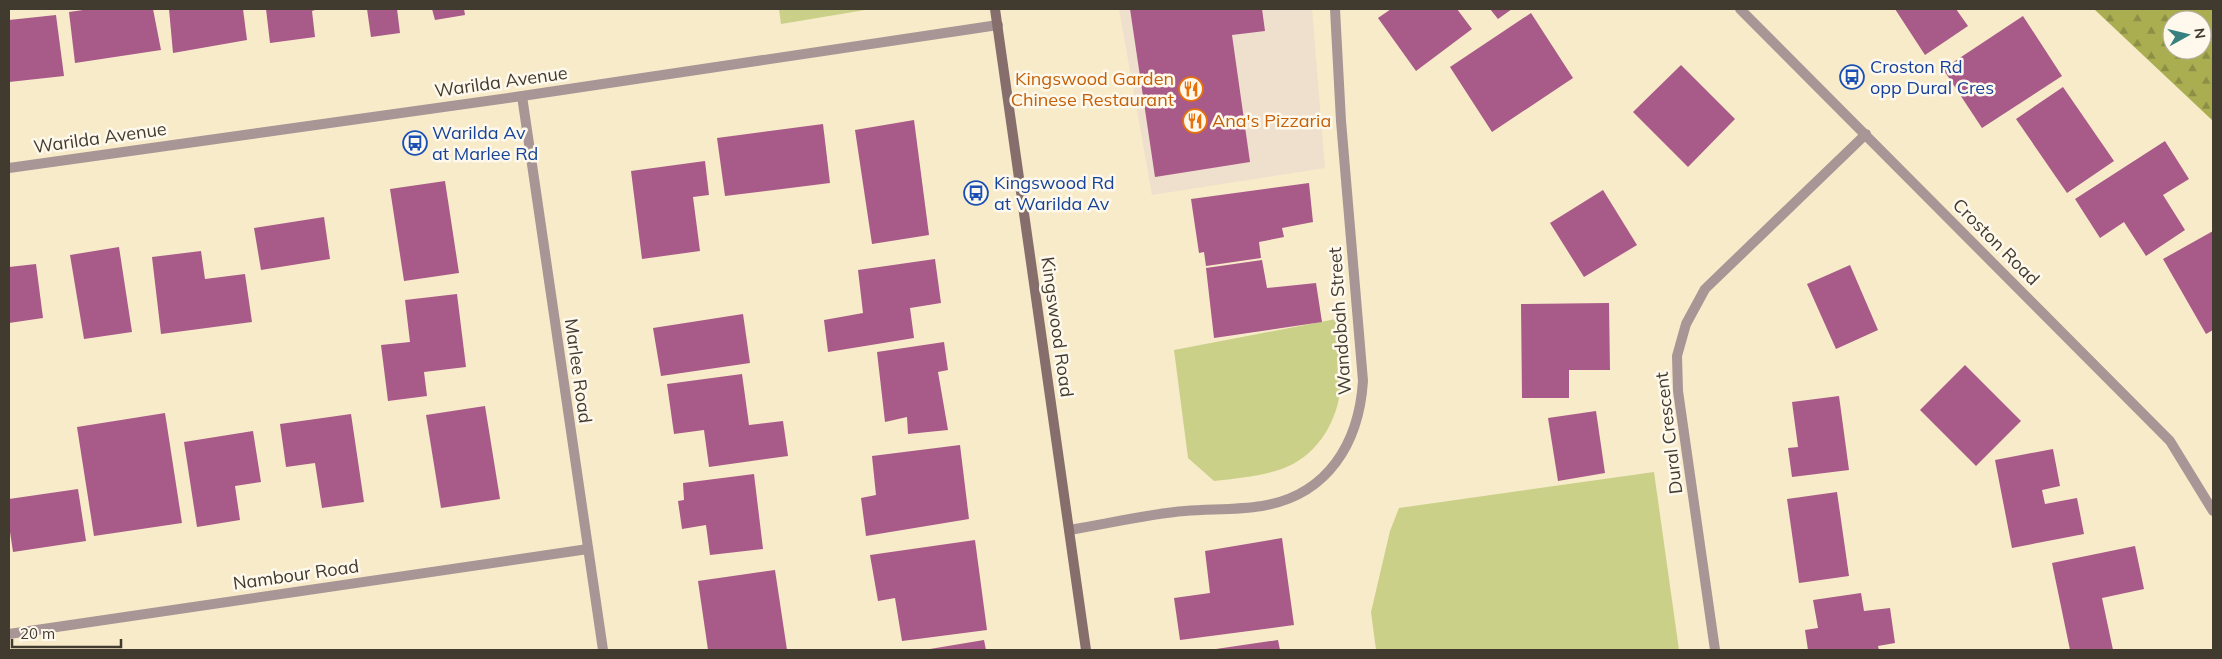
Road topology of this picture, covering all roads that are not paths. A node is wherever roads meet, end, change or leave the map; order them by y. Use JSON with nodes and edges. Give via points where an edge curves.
{"nodes":[{"id":1,"x":995,"y":9,"type":"edge"},
{"id":2,"x":1335,"y":9,"type":"edge"},
{"id":3,"x":1740,"y":9,"type":"edge"},
{"id":4,"x":998,"y":25,"type":"junction"},
{"id":5,"x":522,"y":96,"type":"junction"},
{"id":6,"x":1866,"y":134,"type":"junction"},
{"id":7,"x":9,"y":168,"type":"edge"},
{"id":8,"x":2213,"y":512,"type":"edge"},
{"id":9,"x":1069,"y":530,"type":"junction"},
{"id":10,"x":588,"y":549,"type":"junction"},
{"id":11,"x":9,"y":634,"type":"edge"},
{"id":12,"x":603,"y":650,"type":"edge"},
{"id":13,"x":1086,"y":650,"type":"edge"},
{"id":14,"x":1715,"y":650,"type":"edge"}],
"edges":[{"from":1,"to":4,"type":"street","name":"Kingswood Road"},
{"from":2,"to":9,"type":"street","name":"Wandobah Street","via":[[1362,381],[1361,405],[1345,451],[1330,470],[1291,498],[1262,506],[1185,511]]},
{"from":3,"to":6,"type":"street","name":"Croston Road"},
{"from":4,"to":5,"type":"street","name":"Warilda Avenue"},
{"from":4,"to":9,"type":"street","name":"Kingswood Road"},
{"from":5,"to":7,"type":"street","name":"Warilda Avenue"},
{"from":5,"to":10,"type":"street","name":"Marlee Road"},
{"from":6,"to":8,"type":"street","name":"Croston Road","via":[[2170,441]]},
{"from":6,"to":14,"type":"street","name":"Dural Crescent","via":[[1705,289],[1686,324],[1677,356],[1678,391]]},
{"from":9,"to":13,"type":"street","name":"Kingswood Road"},
{"from":10,"to":11,"type":"street","name":"Nambour Road"},
{"from":10,"to":12,"type":"street","name":"Marlee Road"}]}
